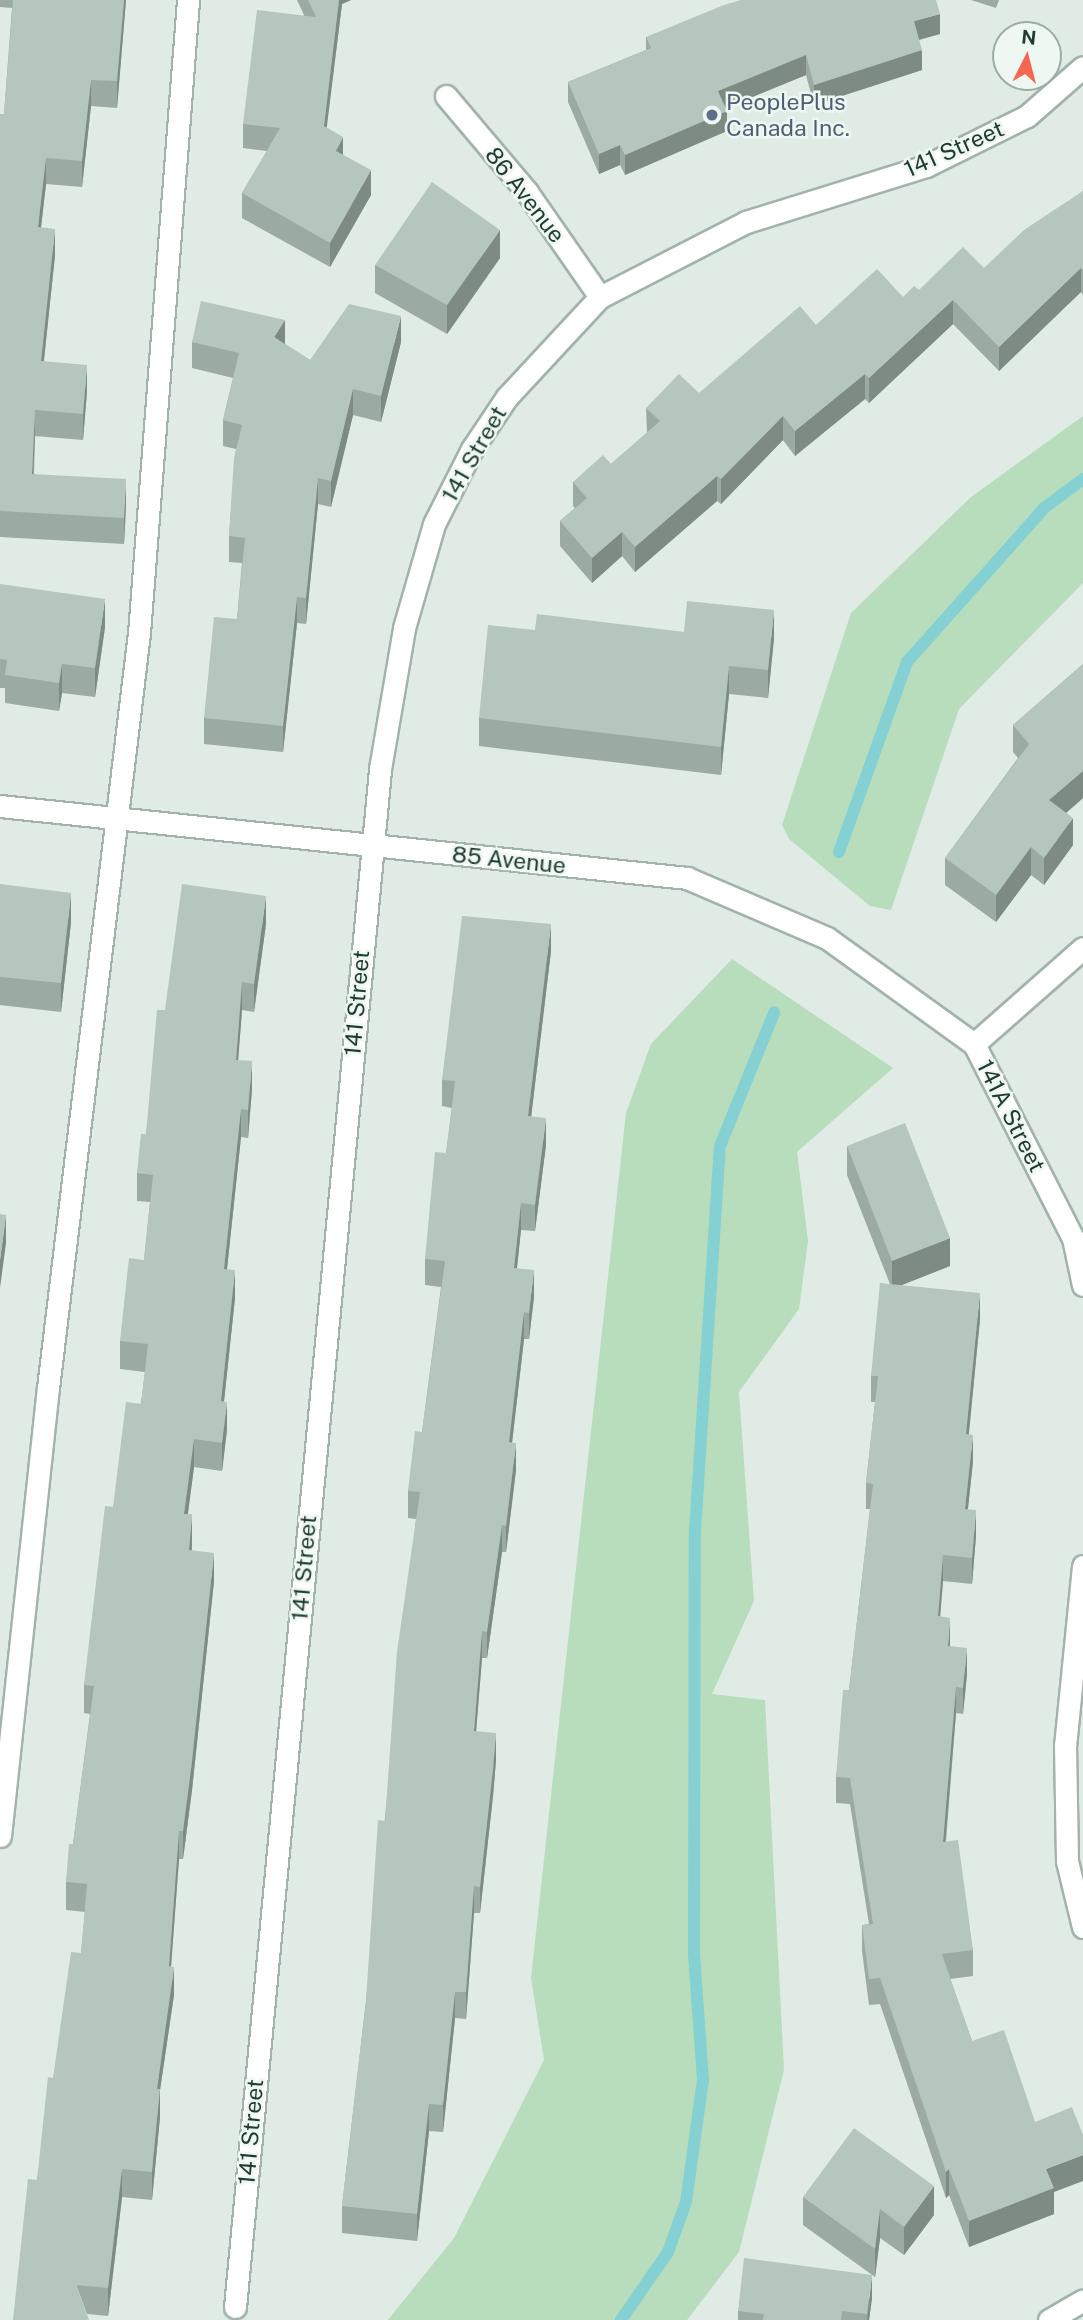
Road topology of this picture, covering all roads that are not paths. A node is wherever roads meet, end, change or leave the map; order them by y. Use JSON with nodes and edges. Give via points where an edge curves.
{"nodes":[{"id":1,"x":188,"y":0,"type":"edge"},
{"id":2,"x":1083,"y":67,"type":"edge"},
{"id":3,"x":446,"y":96,"type":"dead end"},
{"id":4,"x":600,"y":297,"type":"junction"},
{"id":5,"x":0,"y":806,"type":"edge"},
{"id":6,"x":119,"y":818,"type":"junction"},
{"id":7,"x":372,"y":846,"type":"junction"},
{"id":8,"x":1083,"y":948,"type":"edge"},
{"id":9,"x":974,"y":1044,"type":"junction"},
{"id":10,"x":1083,"y":1285,"type":"edge"},
{"id":11,"x":1083,"y":1566,"type":"edge"},
{"id":12,"x":1074,"y":1746,"type":"edge"},
{"id":13,"x":0,"y":1836,"type":"edge"},
{"id":14,"x":1083,"y":1927,"type":"edge"},
{"id":15,"x":1083,"y":2300,"type":"edge"},
{"id":16,"x":234,"y":2307,"type":"dead end"},
{"id":17,"x":1049,"y":2320,"type":"edge"}],
"edges":[{"from":1,"to":6,"type":"street","via":[[139,633]]},
{"from":2,"to":4,"type":"street","name":"141 Street","via":[[1027,116],[926,166],[746,222]]},
{"from":3,"to":4,"type":"street","name":"86 Avenue","via":[[527,192]]},
{"from":4,"to":7,"type":"street","name":"141 Street","via":[[507,397],[472,449],[434,524],[404,628]]},
{"from":5,"to":6,"type":"street","name":"85 Avenue"},
{"from":6,"to":7,"type":"street","name":"85 Avenue"},
{"from":6,"to":13,"type":"street","via":[[50,1374]]},
{"from":7,"to":9,"type":"street","name":"85 Avenue","via":[[687,878],[827,938]]},
{"from":7,"to":16,"type":"street","name":"141 Street"},
{"from":8,"to":9,"type":"street","name":"141A Street"},
{"from":9,"to":10,"type":"street","name":"141A Street","via":[[1073,1237]]},
{"from":11,"to":12,"type":"street"},
{"from":12,"to":14,"type":"street","via":[[1067,1861]]},
{"from":15,"to":17,"type":"street"}]}
